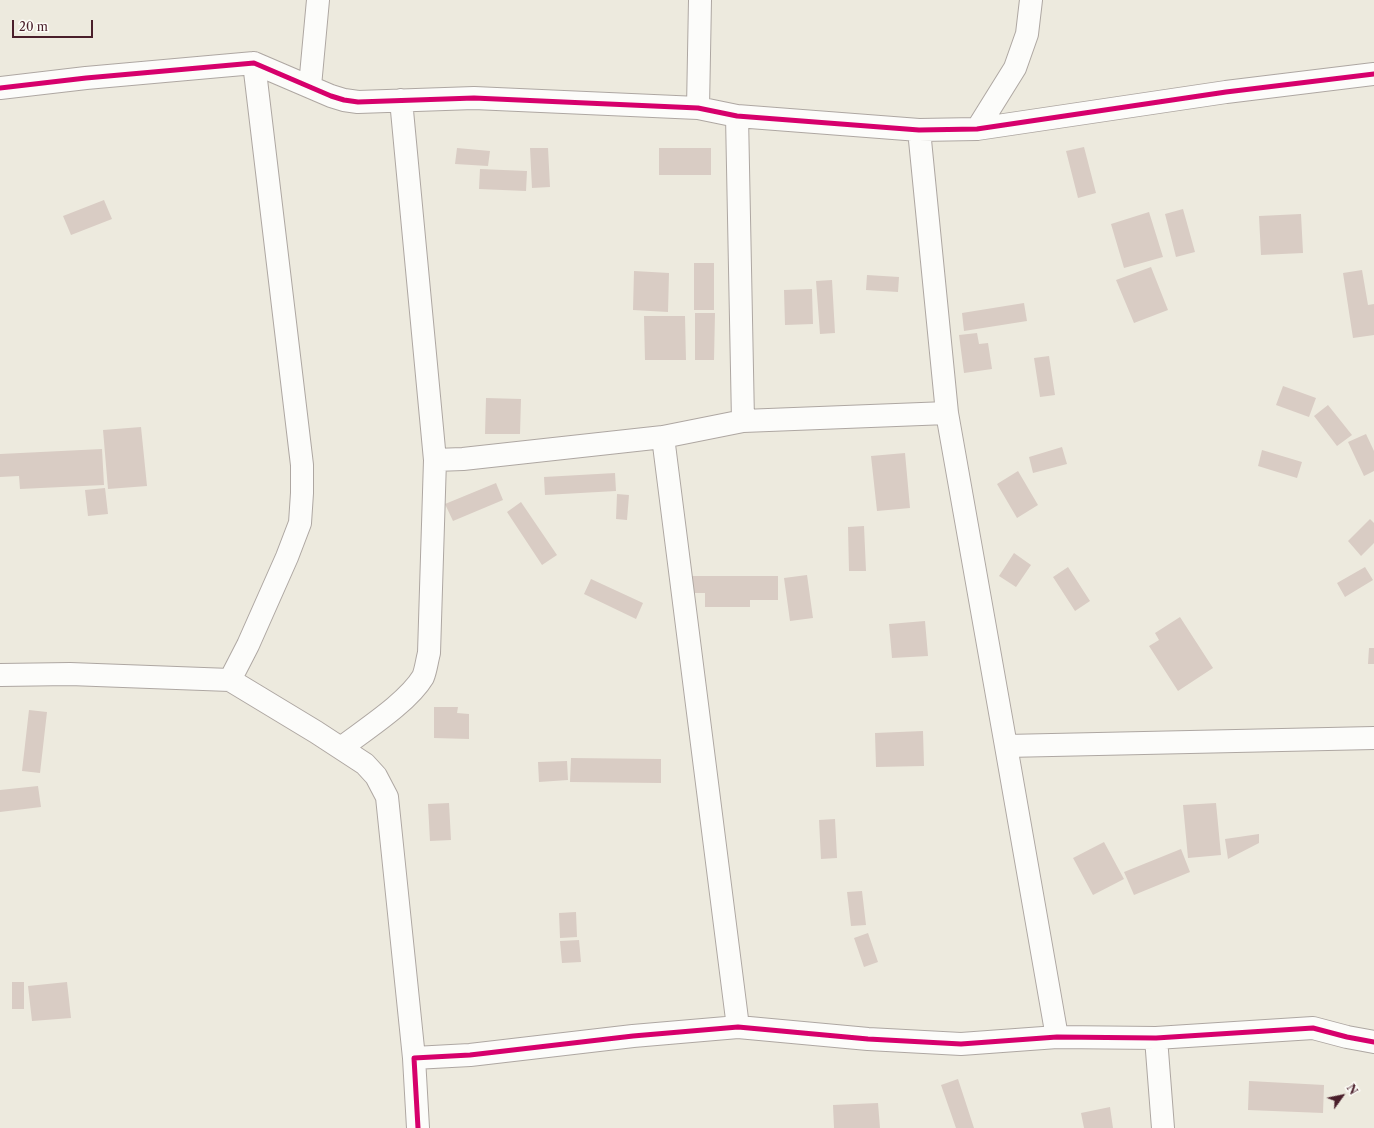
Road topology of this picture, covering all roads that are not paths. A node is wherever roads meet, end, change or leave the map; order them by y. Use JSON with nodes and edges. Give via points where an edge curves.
{"nodes":[{"id":1,"x":318,"y":0,"type":"edge"},
{"id":2,"x":700,"y":0,"type":"edge"},
{"id":3,"x":1031,"y":0,"type":"edge"},
{"id":4,"x":254,"y":63,"type":"junction"},
{"id":5,"x":1374,"y":74,"type":"edge"},
{"id":6,"x":310,"y":86,"type":"junction"},
{"id":7,"x":0,"y":88,"type":"edge"},
{"id":8,"x":401,"y":100,"type":"junction"},
{"id":9,"x":698,"y":108,"type":"junction"},
{"id":10,"x":737,"y":116,"type":"junction"},
{"id":11,"x":976,"y":129,"type":"junction"},
{"id":12,"x":919,"y":130,"type":"junction"},
{"id":13,"x":946,"y":413,"type":"junction"},
{"id":14,"x":743,"y":421,"type":"junction"},
{"id":15,"x":663,"y":437,"type":"junction"},
{"id":16,"x":435,"y":460,"type":"junction"},
{"id":17,"x":0,"y":675,"type":"edge"},
{"id":18,"x":230,"y":680,"type":"junction"},
{"id":19,"x":1374,"y":738,"type":"edge"},
{"id":20,"x":1006,"y":746,"type":"junction"},
{"id":21,"x":341,"y":748,"type":"junction"},
{"id":22,"x":738,"y":1027,"type":"junction"},
{"id":23,"x":1057,"y":1037,"type":"junction"},
{"id":24,"x":1156,"y":1038,"type":"junction"},
{"id":25,"x":1374,"y":1042,"type":"edge"},
{"id":26,"x":414,"y":1058,"type":"junction"},
{"id":27,"x":418,"y":1128,"type":"edge"},
{"id":28,"x":1163,"y":1128,"type":"edge"}],
"edges":[{"from":1,"to":6,"type":"street"},
{"from":2,"to":9,"type":"street"},
{"from":3,"to":11,"type":"street","via":[[1027,34],[1015,68]]},
{"from":4,"to":6,"type":"street"},
{"from":4,"to":7,"type":"street"},
{"from":4,"to":18,"type":"street","via":[[302,465],[302,493],[300,523],[287,557]]},
{"from":5,"to":11,"type":"street","via":[[1226,92]]},
{"from":6,"to":8,"type":"street","via":[[344,100]]},
{"from":8,"to":9,"type":"street","via":[[474,98]]},
{"from":8,"to":16,"type":"street"},
{"from":9,"to":10,"type":"street"},
{"from":10,"to":12,"type":"street"},
{"from":10,"to":14,"type":"street"},
{"from":11,"to":12,"type":"street"},
{"from":12,"to":13,"type":"street"},
{"from":13,"to":14,"type":"street"},
{"from":13,"to":20,"type":"street"},
{"from":14,"to":15,"type":"street"},
{"from":15,"to":16,"type":"street"},
{"from":15,"to":22,"type":"street"},
{"from":16,"to":21,"type":"street","via":[[428,653],[424,675],[414,690],[397,705]]},
{"from":17,"to":18,"type":"street","via":[[70,674]]},
{"from":18,"to":21,"type":"street"},
{"from":19,"to":20,"type":"street"},
{"from":20,"to":23,"type":"street"},
{"from":21,"to":26,"type":"street","via":[[365,764],[376,776],[387,797]]},
{"from":22,"to":23,"type":"street","via":[[868,1039],[961,1044]]},
{"from":22,"to":26,"type":"street","via":[[470,1055]]},
{"from":23,"to":24,"type":"street"},
{"from":24,"to":25,"type":"street","via":[[1313,1028]]},
{"from":24,"to":28,"type":"street"},
{"from":26,"to":27,"type":"street"}]}
